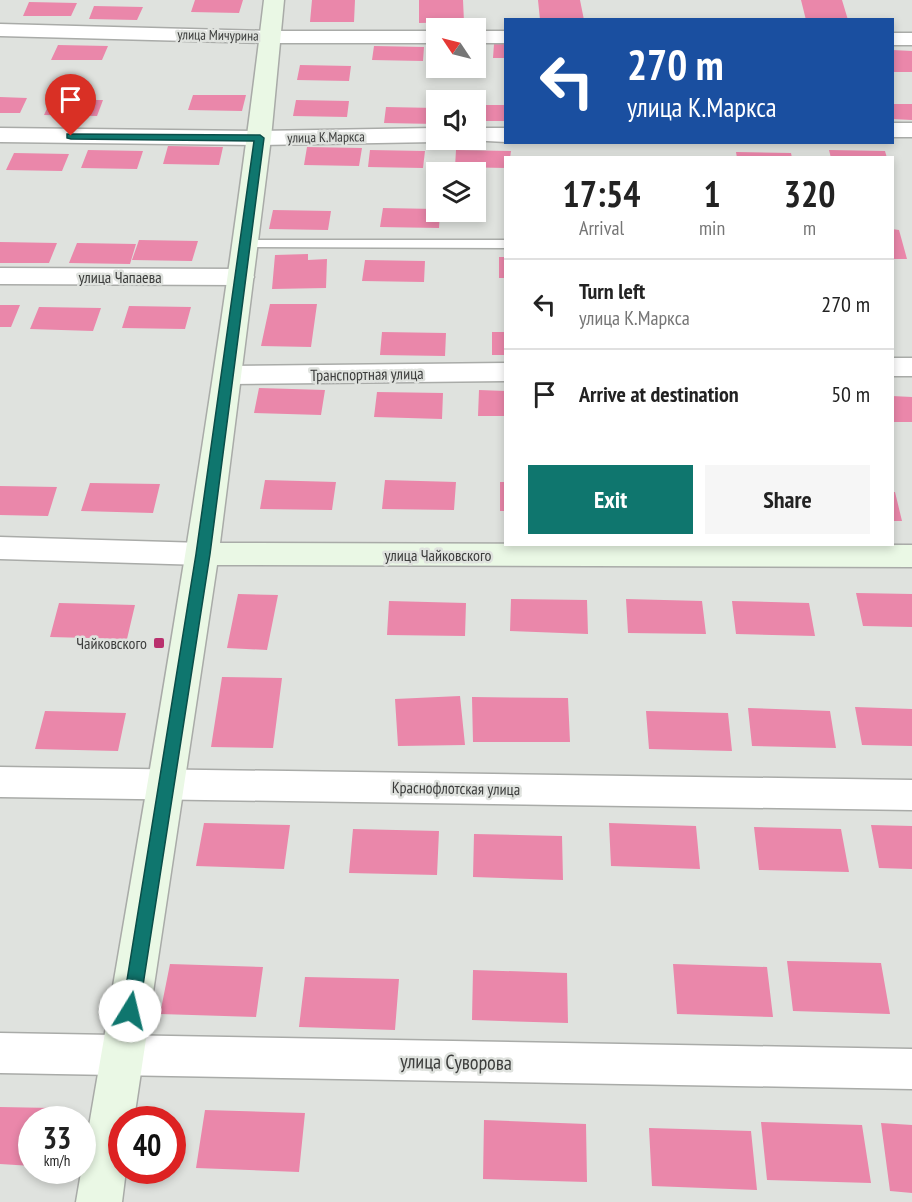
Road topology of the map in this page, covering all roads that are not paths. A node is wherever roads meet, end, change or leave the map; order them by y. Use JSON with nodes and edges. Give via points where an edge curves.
{"nodes":[{"id":1,"x":274,"y":0,"type":"edge"},
{"id":2,"x":0,"y":30,"type":"edge"},
{"id":3,"x":269,"y":37,"type":"junction"},
{"id":4,"x":426,"y":37,"type":"edge"},
{"id":5,"x":486,"y":37,"type":"edge"},
{"id":6,"x":504,"y":38,"type":"edge"},
{"id":7,"x":894,"y":39,"type":"edge"},
{"id":8,"x":912,"y":39,"type":"edge"},
{"id":9,"x":894,"y":130,"type":"edge"},
{"id":10,"x":912,"y":130,"type":"edge"},
{"id":11,"x":0,"y":135,"type":"edge"},
{"id":12,"x":426,"y":135,"type":"edge"},
{"id":13,"x":486,"y":135,"type":"edge"},
{"id":14,"x":504,"y":135,"type":"edge"},
{"id":15,"x":260,"y":138,"type":"junction"},
{"id":16,"x":245,"y":244,"type":"junction"},
{"id":17,"x":504,"y":244,"type":"edge"},
{"id":18,"x":0,"y":276,"type":"edge"},
{"id":19,"x":241,"y":277,"type":"junction"},
{"id":20,"x":894,"y":367,"type":"edge"},
{"id":21,"x":912,"y":367,"type":"edge"},
{"id":22,"x":504,"y":372,"type":"edge"},
{"id":23,"x":228,"y":375,"type":"junction"},
{"id":24,"x":0,"y":548,"type":"edge"},
{"id":25,"x":203,"y":554,"type":"junction"},
{"id":26,"x":912,"y":556,"type":"edge"},
{"id":27,"x":0,"y":782,"type":"edge"},
{"id":28,"x":166,"y":784,"type":"junction"},
{"id":29,"x":912,"y":795,"type":"edge"},
{"id":30,"x":0,"y":1053,"type":"edge"},
{"id":31,"x":123,"y":1056,"type":"junction"},
{"id":32,"x":912,"y":1069,"type":"edge"},
{"id":33,"x":99,"y":1202,"type":"edge"}],
"edges":[{"from":1,"to":3,"type":"street"},
{"from":2,"to":3,"type":"street","name":"улица Мичурина"},
{"from":3,"to":4,"type":"street","name":"улица Мичурина"},
{"from":3,"to":15,"type":"street"},
{"from":5,"to":6,"type":"street"},
{"from":7,"to":8,"type":"street"},
{"from":9,"to":10,"type":"street"},
{"from":11,"to":15,"type":"street","name":"улица К.Маркса"},
{"from":12,"to":15,"type":"street","name":"улица К.Маркса"},
{"from":13,"to":14,"type":"street"},
{"from":15,"to":16,"type":"street"},
{"from":16,"to":17,"type":"lane"},
{"from":16,"to":19,"type":"street"},
{"from":18,"to":19,"type":"street","name":"улица Чапаева"},
{"from":19,"to":23,"type":"street"},
{"from":20,"to":21,"type":"street"},
{"from":22,"to":23,"type":"street","name":"Транспортная улица"},
{"from":23,"to":25,"type":"street"},
{"from":24,"to":25,"type":"street","name":"улица Чайковского"},
{"from":25,"to":26,"type":"street","name":"улица Чайковского"},
{"from":25,"to":28,"type":"street"},
{"from":27,"to":28,"type":"street","name":"Краснофлотская улица"},
{"from":28,"to":29,"type":"street","name":"Краснофлотская улица"},
{"from":28,"to":31,"type":"street"},
{"from":30,"to":31,"type":"street","name":"улица Суворова"},
{"from":31,"to":32,"type":"street","name":"улица Суворова"},
{"from":31,"to":33,"type":"street"}]}
